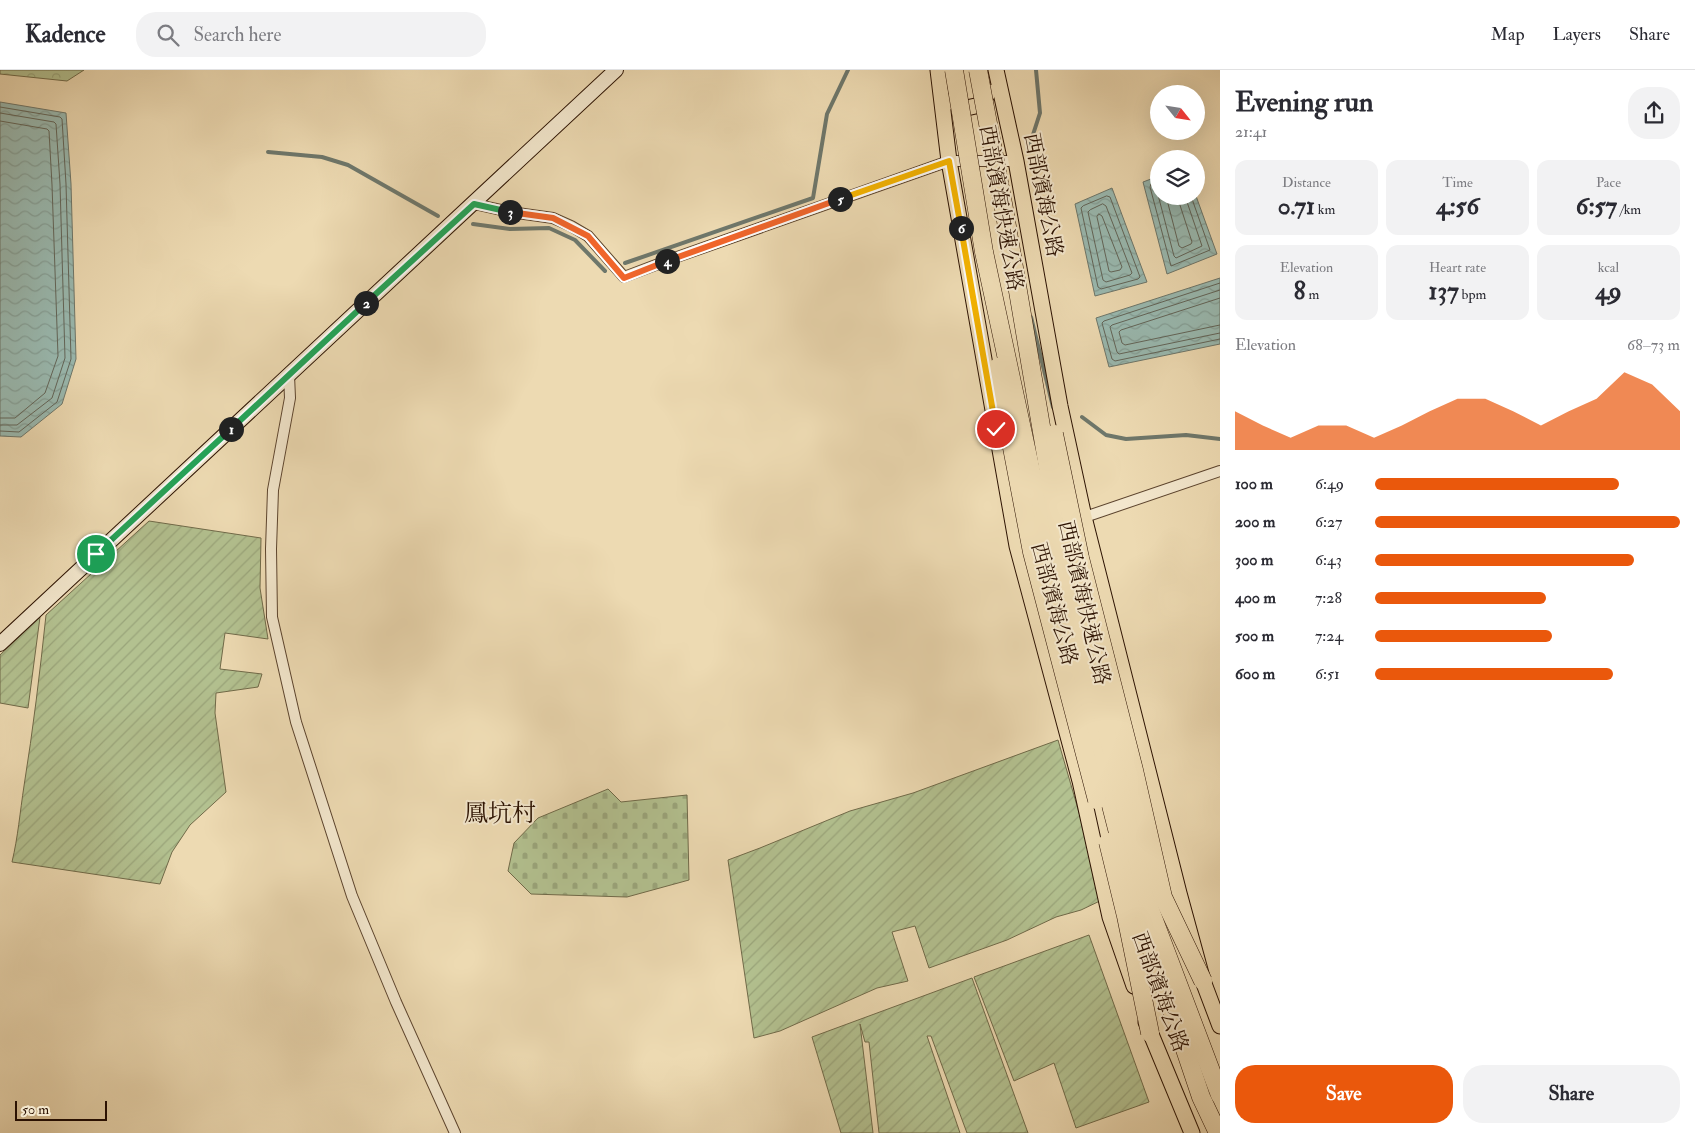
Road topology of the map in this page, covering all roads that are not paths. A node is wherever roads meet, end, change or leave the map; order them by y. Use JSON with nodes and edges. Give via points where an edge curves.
{"nodes":[{"id":1,"x":616,"y":70,"type":"edge"},
{"id":2,"x":954,"y":70,"type":"edge"},
{"id":3,"x":978,"y":70,"type":"edge"},
{"id":4,"x":995,"y":70,"type":"edge"},
{"id":5,"x":939,"y":76,"type":"edge"},
{"id":6,"x":949,"y":161,"type":"junction"},
{"id":7,"x":1016,"y":162,"type":"junction"},
{"id":8,"x":474,"y":204,"type":"junction"},
{"id":9,"x":1004,"y":209,"type":"junction"},
{"id":10,"x":984,"y":252,"type":"junction"},
{"id":11,"x":289,"y":375,"type":"junction"},
{"id":12,"x":1220,"y":471,"type":"edge"},
{"id":13,"x":1084,"y":517,"type":"junction"},
{"id":14,"x":1016,"y":546,"type":"junction"},
{"id":15,"x":0,"y":644,"type":"edge"},
{"id":16,"x":1203,"y":981,"type":"junction"},
{"id":17,"x":1220,"y":1026,"type":"edge"},
{"id":18,"x":1150,"y":1033,"type":"junction"},
{"id":19,"x":1220,"y":1095,"type":"edge"},
{"id":20,"x":455,"y":1133,"type":"edge"},
{"id":21,"x":1192,"y":1133,"type":"edge"},
{"id":22,"x":1218,"y":1133,"type":"edge"}],
"edges":[{"from":1,"to":8,"type":"street"},
{"from":2,"to":10,"type":"highway","name":"西部濱海快速公路","bridge":true},
{"from":3,"to":9,"type":"highway","name":"西部濱海快速公路","bridge":true},
{"from":4,"to":5,"type":"main road","via":[[989,94],[980,105],[962,109],[952,102]]},
{"from":4,"to":7,"type":"main road","name":"西部濱海公路"},
{"from":5,"to":6,"type":"main road","name":"西部濱海公路"},
{"from":6,"to":7,"type":"street"},
{"from":6,"to":8,"type":"street","via":[[624,278],[588,236],[570,226],[553,218]]},
{"from":6,"to":14,"type":"main road","name":"西部濱海公路"},
{"from":7,"to":13,"type":"main road","name":"西部濱海公路","via":[[1060,406]]},
{"from":8,"to":11,"type":"street"},
{"from":9,"to":16,"type":"highway","bridge":true,"via":[[1080,558],[1163,897]]},
{"from":9,"to":19,"type":"highway","name":"西部濱海快速公路","bridge":true,"via":[[1065,567],[1149,907]]},
{"from":10,"to":18,"type":"highway","bridge":true,"via":[[1001,390],[1032,552],[1126,916]]},
{"from":10,"to":22,"type":"highway","name":"西部濱海快速公路","bridge":true,"via":[[1051,564],[1137,907],[1201,1097]]},
{"from":11,"to":15,"type":"street"},
{"from":11,"to":20,"type":"street","via":[[290,398],[273,490],[272,617],[296,722],[352,896]]},
{"from":12,"to":13,"type":"street"},
{"from":13,"to":14,"type":"street"},
{"from":13,"to":16,"type":"main road","name":"西部濱海公路"},
{"from":14,"to":18,"type":"main road","name":"西部濱海公路","via":[[1080,781],[1110,917]]},
{"from":16,"to":17,"type":"main road","name":"西部濱海公路"},
{"from":18,"to":21,"type":"main road","name":"西部濱海公路"}]}
